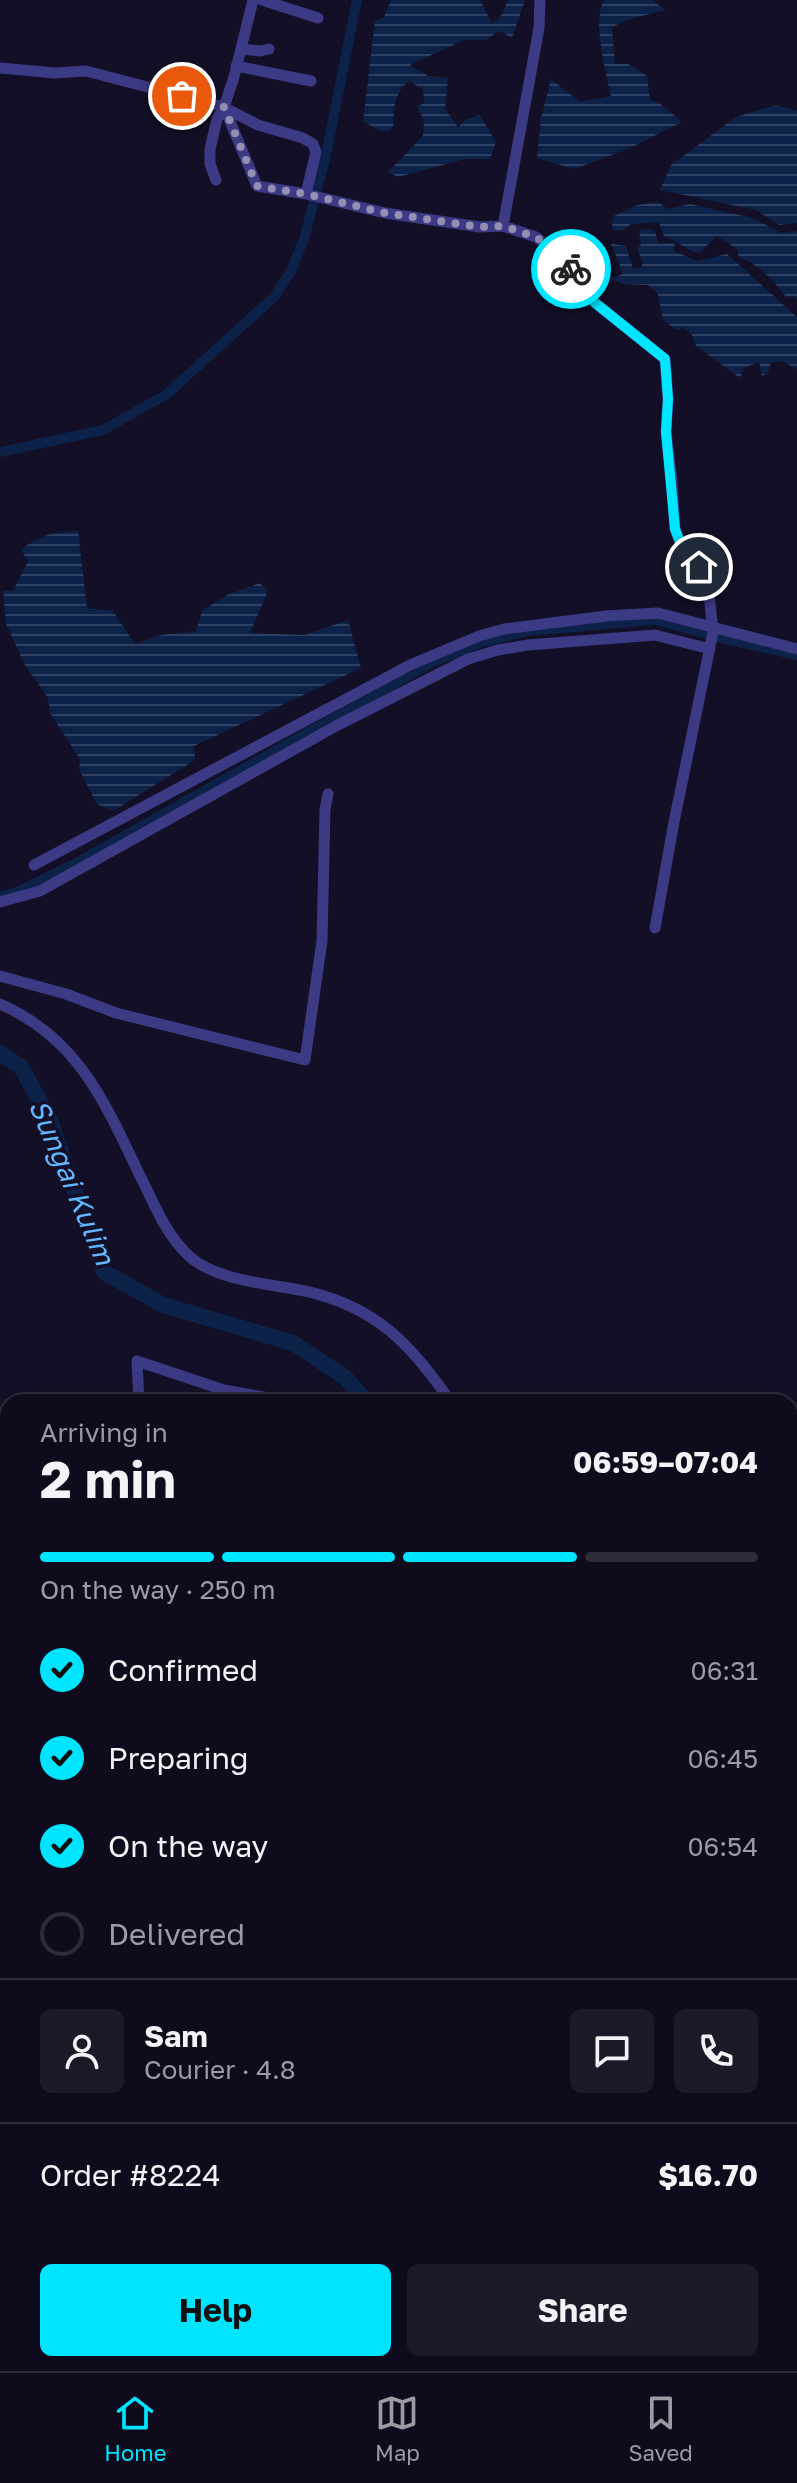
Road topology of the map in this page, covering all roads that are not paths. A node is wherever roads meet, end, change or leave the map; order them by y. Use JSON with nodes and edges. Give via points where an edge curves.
{"nodes":[{"id":1,"x":253,"y":0,"type":"edge"},
{"id":2,"x":262,"y":0,"type":"edge"},
{"id":3,"x":540,"y":0,"type":"edge"},
{"id":4,"x":318,"y":18,"type":"dead end"},
{"id":5,"x":241,"y":49,"type":"junction"},
{"id":6,"x":269,"y":49,"type":"dead end"},
{"id":7,"x":236,"y":66,"type":"junction"},
{"id":8,"x":0,"y":68,"type":"edge"},
{"id":9,"x":311,"y":81,"type":"dead end"},
{"id":10,"x":224,"y":107,"type":"junction"},
{"id":11,"x":216,"y":180,"type":"dead end"},
{"id":12,"x":310,"y":195,"type":"junction"},
{"id":13,"x":503,"y":226,"type":"junction"},
{"id":14,"x":712,"y":630,"type":"junction"},
{"id":15,"x":710,"y":647,"type":"junction"},
{"id":16,"x":797,"y":649,"type":"edge"},
{"id":17,"x":328,"y":794,"type":"dead end"},
{"id":18,"x":34,"y":865,"type":"dead end"},
{"id":19,"x":0,"y":902,"type":"edge"},
{"id":20,"x":655,"y":928,"type":"dead end"},
{"id":21,"x":0,"y":976,"type":"edge"},
{"id":22,"x":0,"y":1004,"type":"edge"},
{"id":23,"x":139,"y":1394,"type":"edge"},
{"id":24,"x":247,"y":1394,"type":"edge"},
{"id":25,"x":445,"y":1394,"type":"edge"}],
"edges":[{"from":1,"to":5,"type":"street"},
{"from":2,"to":4,"type":"street"},
{"from":3,"to":13,"type":"street"},
{"from":5,"to":6,"type":"street"},
{"from":5,"to":7,"type":"street"},
{"from":7,"to":9,"type":"street"},
{"from":7,"to":10,"type":"street"},
{"from":8,"to":10,"type":"street","via":[[86,71]]},
{"from":10,"to":11,"type":"street","via":[[210,149]]},
{"from":10,"to":12,"type":"street","via":[[257,186]]},
{"from":10,"to":12,"type":"street","via":[[313,144]]},
{"from":12,"to":13,"type":"street","via":[[385,213]]},
{"from":13,"to":14,"type":"street","via":[[536,237],[563,258],[594,302],[665,359],[675,529],[709,594]]},
{"from":14,"to":15,"type":"street"},
{"from":14,"to":16,"type":"street"},
{"from":14,"to":18,"type":"street","via":[[658,613],[591,617],[479,636],[410,665]]},
{"from":15,"to":19,"type":"street","via":[[655,635],[528,645],[468,659],[336,726],[40,891]]},
{"from":15,"to":20,"type":"street"},
{"from":17,"to":21,"type":"street","via":[[322,941],[305,1060],[116,1013]]},
{"from":22,"to":25,"type":"street","via":[[47,1032],[81,1065],[171,1239],[193,1260],[222,1273],[337,1300],[380,1322],[416,1354]]},
{"from":23,"to":24,"type":"street","via":[[137,1361]]}]}
